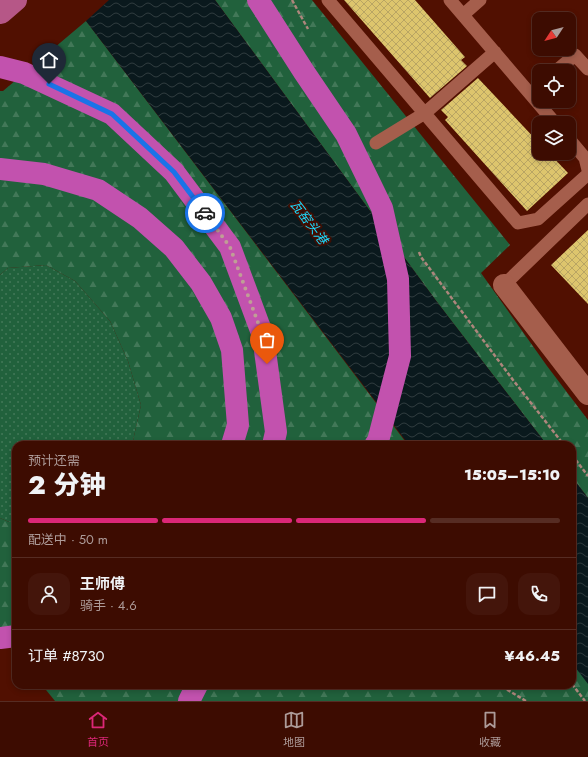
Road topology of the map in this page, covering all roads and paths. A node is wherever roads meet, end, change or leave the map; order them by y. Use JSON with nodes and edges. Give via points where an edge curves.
{"nodes":[{"id":1,"x":258,"y":0,"type":"edge"},
{"id":2,"x":292,"y":0,"type":"edge"},
{"id":3,"x":328,"y":0,"type":"edge"},
{"id":4,"x":450,"y":0,"type":"edge"},
{"id":5,"x":480,"y":0,"type":"edge"},
{"id":6,"x":463,"y":15,"type":"junction"},
{"id":7,"x":308,"y":30,"type":"dead end"},
{"id":8,"x":495,"y":52,"type":"junction"},
{"id":9,"x":564,"y":64,"type":"edge"},
{"id":10,"x":0,"y":68,"type":"edge"},
{"id":11,"x":588,"y":69,"type":"edge"},
{"id":12,"x":532,"y":87,"type":"edge"},
{"id":13,"x":425,"y":113,"type":"junction"},
{"id":14,"x":376,"y":143,"type":"dead end"},
{"id":15,"x":584,"y":148,"type":"edge"},
{"id":16,"x":0,"y":169,"type":"edge"},
{"id":17,"x":588,"y":170,"type":"edge"},
{"id":18,"x":588,"y":174,"type":"edge"},
{"id":19,"x":588,"y":204,"type":"edge"},
{"id":20,"x":418,"y":250,"type":"dead end"},
{"id":21,"x":504,"y":285,"type":"joint"},
{"id":22,"x":588,"y":394,"type":"edge"},
{"id":23,"x":233,"y":441,"type":"edge"},
{"id":24,"x":275,"y":441,"type":"edge"},
{"id":25,"x":378,"y":441,"type":"edge"},
{"id":26,"x":561,"y":441,"type":"edge"},
{"id":27,"x":576,"y":460,"type":"edge"},
{"id":28,"x":588,"y":476,"type":"edge"},
{"id":29,"x":12,"y":636,"type":"edge"},
{"id":30,"x":0,"y":638,"type":"edge"},
{"id":31,"x":506,"y":689,"type":"edge"},
{"id":32,"x":576,"y":689,"type":"edge"},
{"id":33,"x":526,"y":701,"type":"edge"},
{"id":34,"x":585,"y":701,"type":"edge"}],
"edges":[{"from":1,"to":25,"type":"highway","via":[[346,134],[382,208],[398,279],[400,356]]},
{"from":2,"to":7,"type":"path"},
{"from":3,"to":13,"type":"lane"},
{"from":4,"to":6,"type":"lane"},
{"from":5,"to":6,"type":"lane"},
{"from":6,"to":8,"type":"lane"},
{"from":8,"to":12,"type":"lane"},
{"from":8,"to":13,"type":"lane"},
{"from":9,"to":11,"type":"lane","via":[[575,55]]},
{"from":10,"to":24,"type":"highway","via":[[24,72],[112,114],[174,172],[230,247],[263,336],[276,432]]},
{"from":13,"to":14,"type":"lane"},
{"from":13,"to":18,"type":"lane","via":[[518,223],[538,219]]},
{"from":15,"to":17,"type":"lane"},
{"from":16,"to":23,"type":"highway","via":[[44,174],[98,190],[140,218],[174,248],[201,283],[221,318],[232,350],[238,425]]},
{"from":19,"to":21,"type":"lane"},
{"from":20,"to":26,"type":"path"},
{"from":21,"to":22,"type":"street"},
{"from":27,"to":28,"type":"path"},
{"from":29,"to":30,"type":"highway"},
{"from":31,"to":33,"type":"path"},
{"from":32,"to":34,"type":"path"}]}
